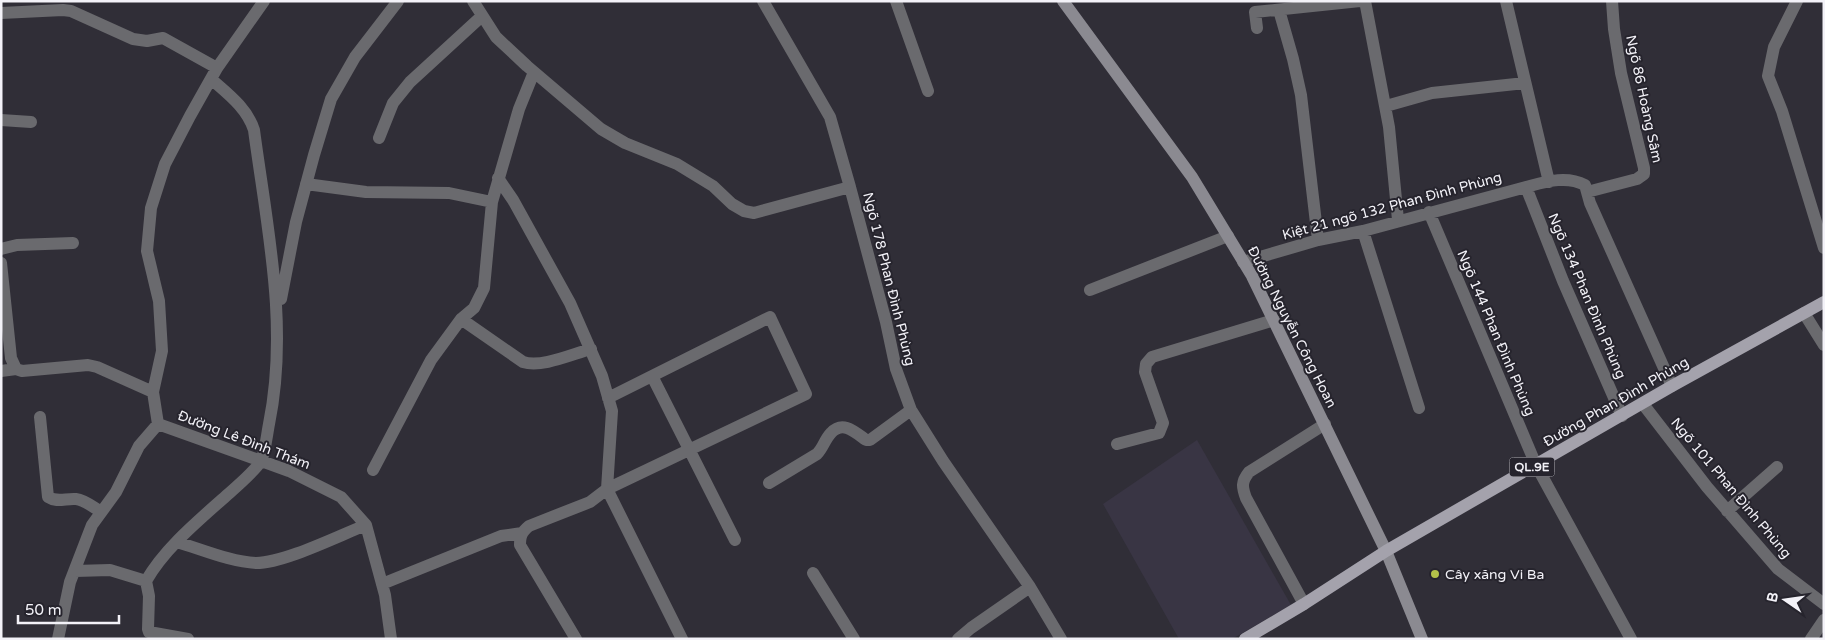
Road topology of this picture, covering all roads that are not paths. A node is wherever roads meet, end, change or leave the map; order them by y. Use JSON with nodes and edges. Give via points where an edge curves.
{"nodes":[{"id":1,"x":264,"y":1,"type":"edge"},
{"id":2,"x":398,"y":1,"type":"edge"},
{"id":3,"x":473,"y":1,"type":"edge"},
{"id":4,"x":763,"y":1,"type":"edge"},
{"id":5,"x":896,"y":1,"type":"edge"},
{"id":6,"x":1063,"y":1,"type":"edge"},
{"id":7,"x":1360,"y":1,"type":"edge"},
{"id":8,"x":1365,"y":1,"type":"edge"},
{"id":9,"x":1506,"y":1,"type":"edge"},
{"id":10,"x":1612,"y":1,"type":"edge"},
{"id":11,"x":1797,"y":1,"type":"edge"},
{"id":12,"x":1280,"y":10,"type":"junction"},
{"id":13,"x":1,"y":13,"type":"edge"},
{"id":14,"x":482,"y":16,"type":"junction"},
{"id":15,"x":1257,"y":28,"type":"dead end"},
{"id":16,"x":534,"y":72,"type":"junction"},
{"id":17,"x":214,"y":73,"type":"junction"},
{"id":18,"x":1525,"y":83,"type":"junction"},
{"id":19,"x":928,"y":91,"type":"dead end"},
{"id":20,"x":1386,"y":106,"type":"junction"},
{"id":21,"x":1,"y":120,"type":"edge"},
{"id":22,"x":31,"y":122,"type":"dead end"},
{"id":23,"x":379,"y":138,"type":"dead end"},
{"id":24,"x":498,"y":178,"type":"junction"},
{"id":25,"x":1549,"y":182,"type":"junction"},
{"id":26,"x":306,"y":184,"type":"junction"},
{"id":27,"x":850,"y":187,"type":"junction"},
{"id":28,"x":1526,"y":187,"type":"junction"},
{"id":29,"x":1587,"y":192,"type":"junction"},
{"id":30,"x":492,"y":202,"type":"junction"},
{"id":31,"x":1429,"y":212,"type":"junction"},
{"id":32,"x":1398,"y":220,"type":"junction"},
{"id":33,"x":1363,"y":231,"type":"junction"},
{"id":34,"x":1228,"y":236,"type":"junction"},
{"id":35,"x":1318,"y":240,"type":"junction"},
{"id":36,"x":74,"y":242,"type":"dead end"},
{"id":37,"x":1824,"y":248,"type":"edge"},
{"id":38,"x":1,"y":249,"type":"edge"},
{"id":39,"x":1243,"y":262,"type":"junction"},
{"id":40,"x":1,"y":263,"type":"edge"},
{"id":41,"x":1090,"y":290,"type":"dead end"},
{"id":42,"x":1824,"y":302,"type":"edge"},
{"id":43,"x":1804,"y":313,"type":"junction"},
{"id":44,"x":277,"y":315,"type":"junction"},
{"id":45,"x":461,"y":319,"type":"junction"},
{"id":46,"x":1274,"y":320,"type":"junction"},
{"id":47,"x":1824,"y":345,"type":"edge"},
{"id":48,"x":591,"y":349,"type":"junction"},
{"id":49,"x":16,"y":369,"type":"junction"},
{"id":50,"x":1,"y":371,"type":"edge"},
{"id":51,"x":652,"y":376,"type":"junction"},
{"id":52,"x":1672,"y":386,"type":"junction"},
{"id":53,"x":153,"y":392,"type":"junction"},
{"id":54,"x":608,"y":398,"type":"junction"},
{"id":55,"x":1643,"y":404,"type":"junction"},
{"id":56,"x":1419,"y":408,"type":"dead end"},
{"id":57,"x":911,"y":410,"type":"junction"},
{"id":58,"x":1622,"y":416,"type":"junction"},
{"id":59,"x":40,"y":417,"type":"dead end"},
{"id":60,"x":158,"y":424,"type":"junction"},
{"id":61,"x":1325,"y":424,"type":"junction"},
{"id":62,"x":1117,"y":444,"type":"dead end"},
{"id":63,"x":688,"y":450,"type":"junction"},
{"id":64,"x":261,"y":461,"type":"junction"},
{"id":65,"x":1536,"y":465,"type":"junction"},
{"id":66,"x":1777,"y":467,"type":"dead end"},
{"id":67,"x":374,"y":470,"type":"dead end"},
{"id":68,"x":769,"y":483,"type":"dead end"},
{"id":69,"x":607,"y":489,"type":"junction"},
{"id":70,"x":1727,"y":510,"type":"junction"},
{"id":71,"x":101,"y":512,"type":"junction"},
{"id":72,"x":366,"y":525,"type":"junction"},
{"id":73,"x":522,"y":533,"type":"junction"},
{"id":74,"x":735,"y":540,"type":"dead end"},
{"id":75,"x":177,"y":542,"type":"junction"},
{"id":76,"x":1386,"y":551,"type":"junction"},
{"id":77,"x":74,"y":571,"type":"junction"},
{"id":78,"x":813,"y":573,"type":"dead end"},
{"id":79,"x":146,"y":581,"type":"junction"},
{"id":80,"x":382,"y":584,"type":"junction"},
{"id":81,"x":1030,"y":587,"type":"junction"},
{"id":82,"x":1304,"y":604,"type":"junction"},
{"id":83,"x":1824,"y":604,"type":"edge"},
{"id":84,"x":1824,"y":620,"type":"edge"},
{"id":85,"x":573,"y":638,"type":"edge"},
{"id":86,"x":58,"y":639,"type":"edge"},
{"id":87,"x":188,"y":639,"type":"edge"},
{"id":88,"x":391,"y":639,"type":"edge"},
{"id":89,"x":682,"y":639,"type":"edge"},
{"id":90,"x":854,"y":639,"type":"edge"},
{"id":91,"x":958,"y":639,"type":"edge"},
{"id":92,"x":1061,"y":639,"type":"edge"},
{"id":93,"x":1245,"y":639,"type":"edge"},
{"id":94,"x":1422,"y":639,"type":"edge"},
{"id":95,"x":1630,"y":639,"type":"edge"},
{"id":96,"x":1811,"y":639,"type":"edge"}],
"edges":[{"from":1,"to":17,"type":"street"},
{"from":2,"to":26,"type":"street","via":[[355,57],[331,99]]},
{"from":3,"to":14,"type":"street","name":"Ngõ 178 Phan Đình Phùng"},
{"from":4,"to":27,"type":"street","via":[[830,117]]},
{"from":5,"to":19,"type":"street"},
{"from":6,"to":34,"type":"main road","name":"Đường Nguyễn Công Hoan","via":[[1192,177]]},
{"from":7,"to":12,"type":"street"},
{"from":8,"to":20,"type":"street"},
{"from":9,"to":18,"type":"street"},
{"from":10,"to":29,"type":"street","name":"Ngõ 86 Hoàng Sâm","via":[[1621,72],[1644,174],[1637,179]]},
{"from":11,"to":37,"type":"street","via":[[1774,47],[1768,76]]},
{"from":12,"to":15,"type":"street","via":[[1255,12]]},
{"from":12,"to":35,"type":"street","via":[[1301,96]]},
{"from":13,"to":17,"type":"street","via":[[71,11],[134,38],[147,41],[163,38]]},
{"from":14,"to":16,"type":"street","name":"Ngõ 178 Phan Đình Phùng","via":[[496,37]]},
{"from":14,"to":23,"type":"street","via":[[410,82],[393,103]]},
{"from":16,"to":24,"type":"street"},
{"from":16,"to":27,"type":"street","name":"Ngõ 178 Phan Đình Phùng","via":[[601,129],[625,143],[677,164],[744,210],[754,213]]},
{"from":17,"to":44,"type":"street","via":[[251,119],[254,130]]},
{"from":17,"to":53,"type":"street","via":[[165,164],[151,208],[147,251],[159,301],[162,351]]},
{"from":18,"to":20,"type":"street","via":[[1432,92]]},
{"from":18,"to":25,"type":"street"},
{"from":20,"to":32,"type":"street"},
{"from":21,"to":22,"type":"street"},
{"from":24,"to":30,"type":"street"},
{"from":24,"to":48,"type":"street","via":[[565,294]]},
{"from":25,"to":28,"type":"street","name":"Kiệt 21 ngõ 132 Phan Đình Phùng"},
{"from":25,"to":29,"type":"street","name":"Kiệt 21 ngõ 132 Phan Đình Phùng","via":[[1576,180],[1585,185]]},
{"from":26,"to":30,"type":"street","via":[[366,192],[449,193]]},
{"from":26,"to":44,"type":"street"},
{"from":27,"to":57,"type":"street","name":"Ngõ 178 Phan Đình Phùng","via":[[896,369]]},
{"from":28,"to":31,"type":"street","name":"Kiệt 21 ngõ 132 Phan Đình Phùng"},
{"from":28,"to":58,"type":"street","name":"Ngõ 134 Phan Đình Phùng"},
{"from":29,"to":52,"type":"street"},
{"from":30,"to":45,"type":"street","via":[[484,288],[474,308]]},
{"from":31,"to":32,"type":"street","name":"Kiệt 21 ngõ 132 Phan Đình Phùng"},
{"from":31,"to":65,"type":"street","name":"Ngõ 144 Phan Đình Phùng"},
{"from":32,"to":33,"type":"street","name":"Kiệt 21 ngõ 132 Phan Đình Phùng"},
{"from":33,"to":35,"type":"street","name":"Kiệt 21 ngõ 132 Phan Đình Phùng"},
{"from":33,"to":56,"type":"street"},
{"from":34,"to":39,"type":"main road","name":"Đường Nguyễn Công Hoan"},
{"from":34,"to":41,"type":"street"},
{"from":35,"to":39,"type":"street","name":"Kiệt 21 ngõ 132 Phan Đình Phùng"},
{"from":36,"to":38,"type":"street","via":[[16,245]]},
{"from":39,"to":46,"type":"main road","name":"Đường Nguyễn Công Hoan"},
{"from":40,"to":49,"type":"street","via":[[11,358]]},
{"from":42,"to":43,"type":"main road","name":"Đường Phan Đình Phùng","number":"QL.9E"},
{"from":43,"to":47,"type":"street"},
{"from":43,"to":52,"type":"main road","name":"Đường Phan Đình Phùng","number":"QL.9E"},
{"from":44,"to":64,"type":"street","via":[[274,394]]},
{"from":45,"to":48,"type":"street","via":[[530,365]]},
{"from":45,"to":67,"type":"street","via":[[431,360]]},
{"from":46,"to":61,"type":"main road","name":"Đường Nguyễn Công Hoan"},
{"from":46,"to":62,"type":"street","via":[[1152,357],[1145,372],[1162,428],[1159,432]]},
{"from":48,"to":54,"type":"street"},
{"from":49,"to":50,"type":"street"},
{"from":49,"to":53,"type":"street","via":[[88,365]]},
{"from":51,"to":54,"type":"street"},
{"from":51,"to":63,"type":"street"},
{"from":51,"to":63,"type":"street","via":[[770,316],[806,394]]},
{"from":52,"to":55,"type":"main road","name":"Đường Phan Đình Phùng","number":"QL.9E"},
{"from":53,"to":60,"type":"street"},
{"from":54,"to":69,"type":"street","via":[[612,412]]},
{"from":55,"to":58,"type":"main road","name":"Đường Phan Đình Phùng","number":"QL.9E"},
{"from":55,"to":70,"type":"street","name":"Ngõ 101 Phan Đình Phùng"},
{"from":57,"to":68,"type":"street","via":[[870,440],[842,426],[831,432],[817,454]]},
{"from":57,"to":81,"type":"street","name":"Ngõ 178 Phan Đình Phùng"},
{"from":58,"to":65,"type":"main road","name":"Đường Phan Đình Phùng","number":"QL.9E"},
{"from":59,"to":71,"type":"street","via":[[48,497],[53,500],[77,499]]},
{"from":60,"to":64,"type":"street","name":"Đường Lê Đình Thám"},
{"from":60,"to":71,"type":"street","via":[[139,446],[116,492]]},
{"from":61,"to":76,"type":"main road","name":"Đường Nguyễn Công Hoan"},
{"from":61,"to":82,"type":"street","via":[[1249,472],[1242,486]]},
{"from":63,"to":69,"type":"street"},
{"from":63,"to":74,"type":"street"},
{"from":64,"to":72,"type":"street","name":"Đường Lê Đình Thám","via":[[341,497]]},
{"from":64,"to":75,"type":"street"},
{"from":65,"to":76,"type":"main road","name":"Đường Phan Đình Phùng","number":"QL.9E"},
{"from":65,"to":95,"type":"street","name":"Ngõ 144 Phan Đình Phùng"},
{"from":66,"to":70,"type":"street"},
{"from":69,"to":73,"type":"street","via":[[590,502],[530,526]]},
{"from":69,"to":89,"type":"street"},
{"from":70,"to":83,"type":"street","name":"Ngõ 101 Phan Đình Phùng","via":[[1778,569]]},
{"from":71,"to":77,"type":"street","via":[[92,525]]},
{"from":72,"to":75,"type":"street","via":[[282,559],[256,563]]},
{"from":72,"to":80,"type":"street","name":"Đường Lê Đình Thám"},
{"from":73,"to":80,"type":"street","via":[[501,536]]},
{"from":73,"to":85,"type":"street","via":[[520,544]]},
{"from":75,"to":79,"type":"street"},
{"from":76,"to":82,"type":"main road","name":"Đường Phan Đình Phùng","number":"QL.9E"},
{"from":76,"to":94,"type":"main road","name":"Đường Nguyễn Công Hoan"},
{"from":77,"to":79,"type":"street","via":[[110,570]]},
{"from":77,"to":86,"type":"street"},
{"from":78,"to":90,"type":"street"},
{"from":79,"to":87,"type":"street","via":[[149,632]]},
{"from":80,"to":88,"type":"street","name":"Đường Lê Đình Thám"},
{"from":81,"to":91,"type":"street"},
{"from":81,"to":92,"type":"street","name":"Ngõ 178 Phan Đình Phùng"},
{"from":82,"to":93,"type":"main road","name":"Đường Phan Đình Phùng","number":"QL.9E"},
{"from":84,"to":96,"type":"street"}]}
